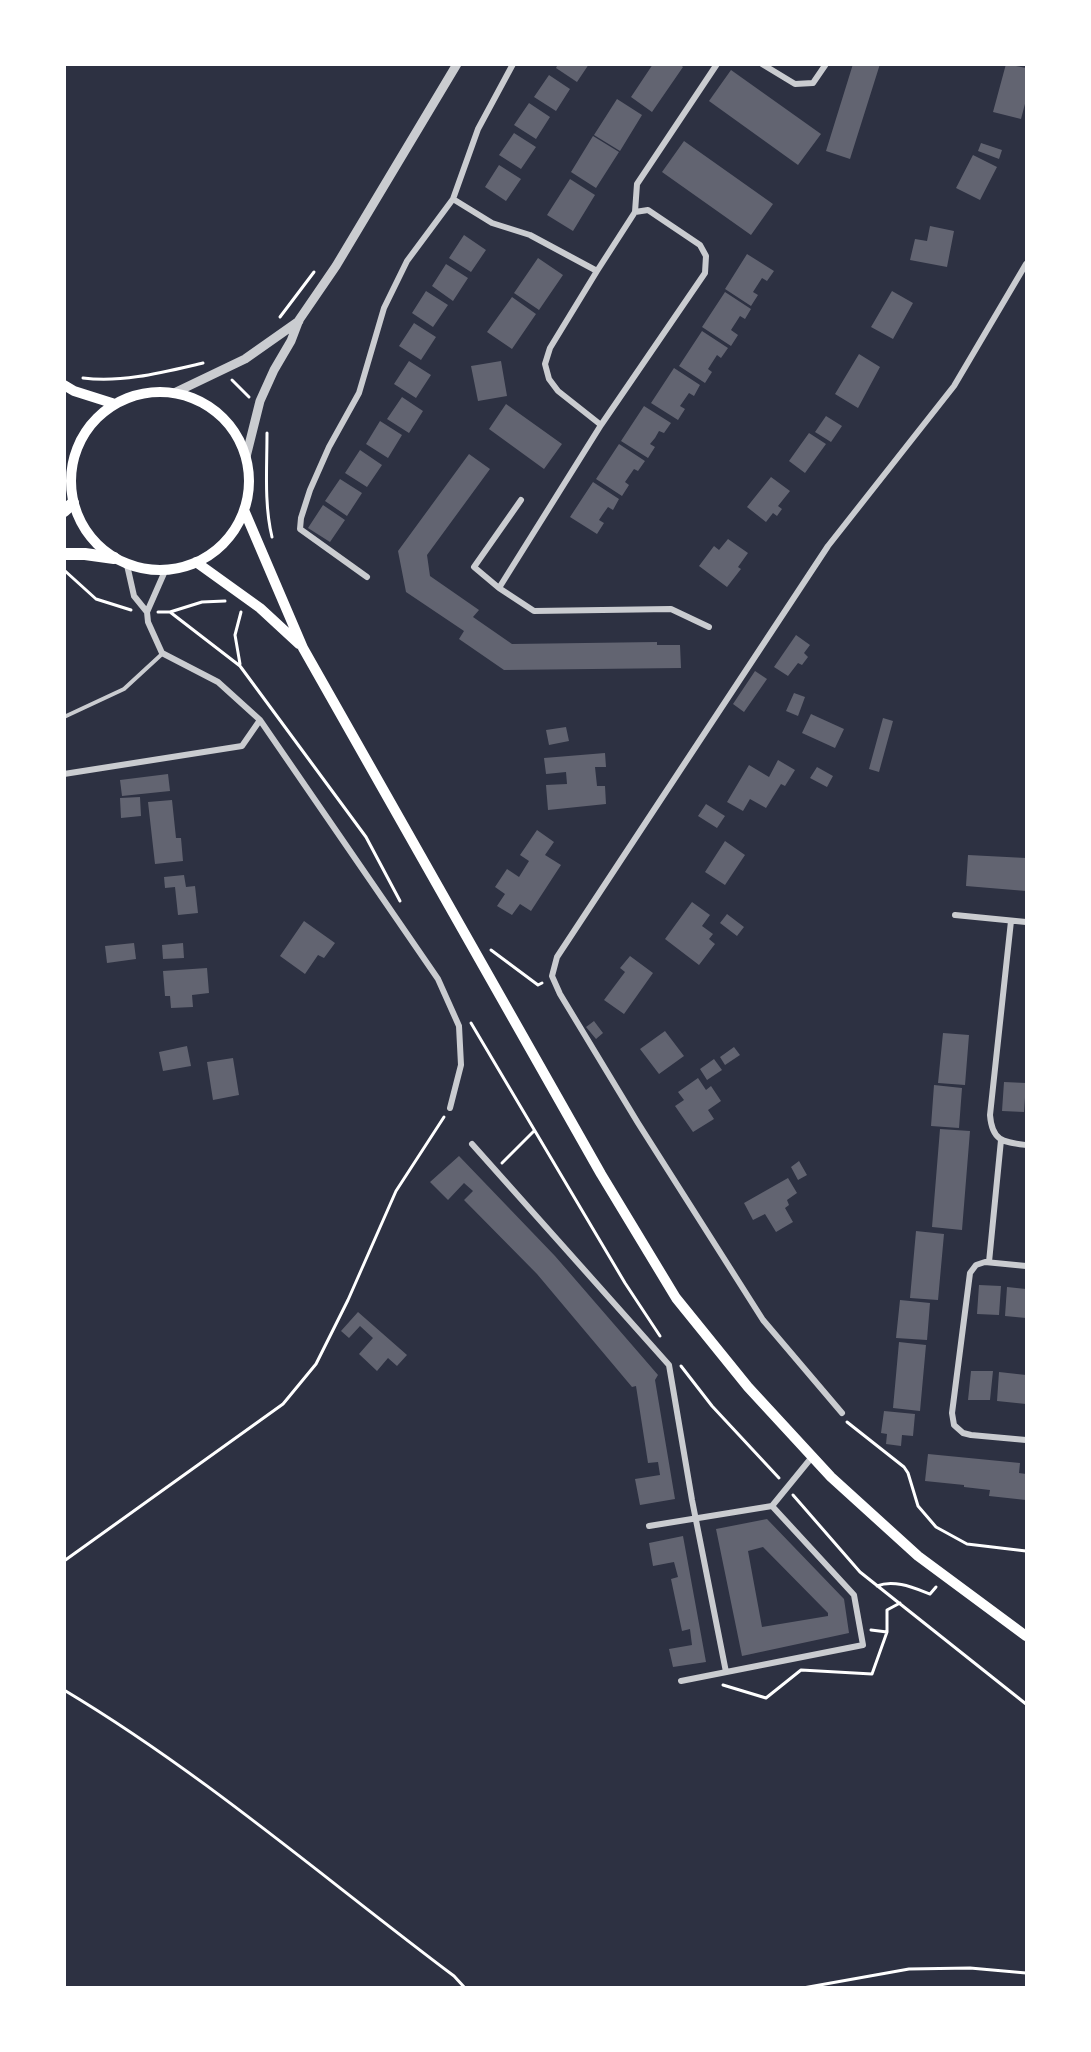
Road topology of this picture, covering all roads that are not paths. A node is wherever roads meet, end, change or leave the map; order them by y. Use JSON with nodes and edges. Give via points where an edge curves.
{"nodes":[{"id":1,"x":457,"y":64,"type":"edge"},
{"id":2,"x":513,"y":64,"type":"edge"},
{"id":3,"x":717,"y":64,"type":"edge"},
{"id":4,"x":762,"y":64,"type":"edge"},
{"id":5,"x":826,"y":64,"type":"edge"},
{"id":6,"x":453,"y":199,"type":"junction"},
{"id":7,"x":635,"y":212,"type":"junction"},
{"id":8,"x":1026,"y":264,"type":"edge"},
{"id":9,"x":597,"y":271,"type":"junction"},
{"id":10,"x":299,"y":320,"type":"junction"},
{"id":11,"x":64,"y":385,"type":"edge"},
{"id":12,"x":174,"y":393,"type":"junction"},
{"id":13,"x":115,"y":404,"type":"junction"},
{"id":14,"x":601,"y":424,"type":"junction"},
{"id":15,"x":246,"y":457,"type":"junction"},
{"id":16,"x":64,"y":477,"type":"edge"},
{"id":17,"x":521,"y":500,"type":"dead end"},
{"id":18,"x":70,"y":502,"type":"edge"},
{"id":19,"x":244,"y":510,"type":"junction"},
{"id":20,"x":64,"y":554,"type":"edge"},
{"id":21,"x":114,"y":558,"type":"junction"},
{"id":22,"x":196,"y":562,"type":"junction"},
{"id":23,"x":127,"y":565,"type":"junction"},
{"id":24,"x":165,"y":571,"type":"junction"},
{"id":25,"x":367,"y":577,"type":"dead end"},
{"id":26,"x":499,"y":588,"type":"junction"},
{"id":27,"x":147,"y":612,"type":"junction"},
{"id":28,"x":709,"y":627,"type":"dead end"},
{"id":29,"x":303,"y":648,"type":"junction"},
{"id":30,"x":162,"y":653,"type":"junction"},
{"id":31,"x":64,"y":717,"type":"edge"},
{"id":32,"x":260,"y":720,"type":"junction"},
{"id":33,"x":64,"y":774,"type":"edge"},
{"id":34,"x":956,"y":915,"type":"dead end"},
{"id":35,"x":1011,"y":921,"type":"junction"},
{"id":36,"x":1026,"y":922,"type":"edge"},
{"id":37,"x":450,"y":1108,"type":"road end"},
{"id":38,"x":1001,"y":1140,"type":"junction"},
{"id":39,"x":472,"y":1144,"type":"dead end"},
{"id":40,"x":1026,"y":1145,"type":"edge"},
{"id":41,"x":989,"y":1262,"type":"junction"},
{"id":42,"x":1026,"y":1266,"type":"edge"},
{"id":43,"x":842,"y":1413,"type":"road end"},
{"id":44,"x":1026,"y":1440,"type":"edge"},
{"id":45,"x":812,"y":1457,"type":"junction"},
{"id":46,"x":772,"y":1506,"type":"junction"},
{"id":47,"x":695,"y":1518,"type":"junction"},
{"id":48,"x":649,"y":1526,"type":"dead end"},
{"id":49,"x":1026,"y":1636,"type":"edge"},
{"id":50,"x":726,"y":1672,"type":"junction"},
{"id":51,"x":681,"y":1681,"type":"dead end"}],
"edges":[{"from":1,"to":10,"type":"street","via":[[339,261]]},
{"from":2,"to":6,"type":"street","via":[[478,129]]},
{"from":3,"to":7,"type":"street","via":[[637,184]]},
{"from":4,"to":5,"type":"street","via":[[795,84],[813,83]]},
{"from":6,"to":9,"type":"street","via":[[492,223],[530,235]]},
{"from":6,"to":25,"type":"street","via":[[407,261],[384,308],[359,393],[329,447],[301,518],[300,530]]},
{"from":7,"to":9,"type":"street"},
{"from":7,"to":14,"type":"street","via":[[648,210],[700,245],[706,256],[705,273]]},
{"from":8,"to":43,"type":"street","via":[[954,386],[822,556],[558,957],[552,976],[638,1124],[763,1320]]},
{"from":9,"to":14,"type":"street","via":[[550,348],[545,364],[558,391]]},
{"from":10,"to":12,"type":"street","via":[[245,359]]},
{"from":10,"to":15,"type":"street","via":[[260,401]]},
{"from":11,"to":13,"type":"main road"},
{"from":12,"to":13,"type":"main road","via":[[154,392]]},
{"from":12,"to":15,"type":"main road","via":[[212,408],[227,422]]},
{"from":13,"to":18,"type":"main road","via":[[85,432],[76,450]]},
{"from":14,"to":26,"type":"street"},
{"from":15,"to":19,"type":"main road","via":[[248,484]]},
{"from":16,"to":18,"type":"main road"},
{"from":17,"to":26,"type":"street","via":[[474,567]]},
{"from":18,"to":21,"type":"main road","via":[[95,541]]},
{"from":19,"to":22,"type":"main road","via":[[233,532]]},
{"from":19,"to":29,"type":"main road"},
{"from":20,"to":21,"type":"highway"},
{"from":21,"to":23,"type":"main road"},
{"from":22,"to":24,"type":"main road"},
{"from":22,"to":29,"type":"main road","via":[[260,608]]},
{"from":23,"to":24,"type":"main road"},
{"from":23,"to":27,"type":"street","via":[[135,600]]},
{"from":24,"to":27,"type":"street"},
{"from":26,"to":28,"type":"street","via":[[534,611],[671,609]]},
{"from":27,"to":30,"type":"street"},
{"from":29,"to":45,"type":"main road","via":[[601,1174],[676,1298],[748,1388]]},
{"from":30,"to":31,"type":"lane","via":[[124,689]]},
{"from":30,"to":32,"type":"street","via":[[218,682]]},
{"from":32,"to":33,"type":"street","via":[[242,746]]},
{"from":32,"to":37,"type":"street","via":[[438,979],[459,1026],[461,1065]]},
{"from":34,"to":35,"type":"street"},
{"from":35,"to":36,"type":"street"},
{"from":35,"to":38,"type":"street","via":[[990,1115],[991,1126]]},
{"from":38,"to":40,"type":"street"},
{"from":38,"to":41,"type":"street"},
{"from":39,"to":47,"type":"street","via":[[669,1365]]},
{"from":41,"to":42,"type":"street"},
{"from":41,"to":44,"type":"street","via":[[976,1265],[970,1273],[952,1413],[954,1425],[971,1435]]},
{"from":45,"to":46,"type":"street"},
{"from":45,"to":49,"type":"main road","via":[[918,1556]]},
{"from":46,"to":47,"type":"street"},
{"from":46,"to":50,"type":"street","via":[[854,1595],[863,1645]]},
{"from":47,"to":48,"type":"street"},
{"from":47,"to":50,"type":"street"},
{"from":50,"to":51,"type":"street"}]}
